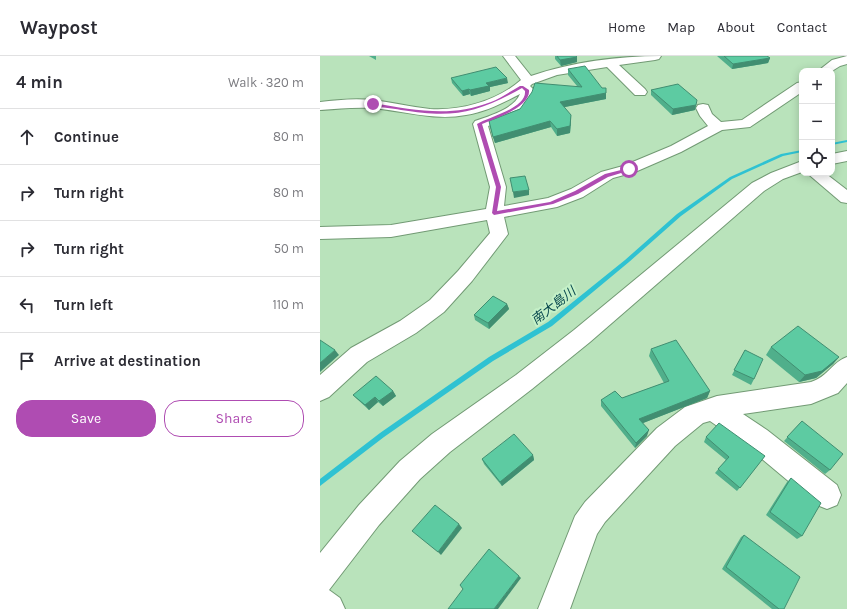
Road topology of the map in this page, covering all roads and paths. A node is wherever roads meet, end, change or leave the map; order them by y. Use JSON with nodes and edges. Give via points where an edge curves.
{"nodes":[{"id":1,"x":509,"y":56,"type":"edge"},
{"id":2,"x":655,"y":56,"type":"edge"},
{"id":3,"x":847,"y":60,"type":"edge"},
{"id":4,"x":610,"y":63,"type":"junction"},
{"id":5,"x":828,"y":68,"type":"edge"},
{"id":6,"x":525,"y":84,"type":"junction"},
{"id":7,"x":799,"y":88,"type":"edge"},
{"id":8,"x":640,"y":92,"type":"dead end"},
{"id":9,"x":320,"y":106,"type":"edge"},
{"id":10,"x":703,"y":108,"type":"dead end"},
{"id":11,"x":719,"y":126,"type":"junction"},
{"id":12,"x":847,"y":156,"type":"edge"},
{"id":13,"x":835,"y":158,"type":"edge"},
{"id":14,"x":799,"y":167,"type":"edge"},
{"id":15,"x":819,"y":176,"type":"edge"},
{"id":16,"x":847,"y":198,"type":"edge"},
{"id":17,"x":494,"y":213,"type":"junction"},
{"id":18,"x":320,"y":234,"type":"edge"},
{"id":19,"x":847,"y":368,"type":"edge"},
{"id":20,"x":320,"y":390,"type":"edge"},
{"id":21,"x":714,"y":409,"type":"junction"},
{"id":22,"x":827,"y":495,"type":"dead end"},
{"id":23,"x":320,"y":578,"type":"edge"},
{"id":24,"x":320,"y":602,"type":"edge"},
{"id":25,"x":329,"y":609,"type":"edge"},
{"id":26,"x":554,"y":609,"type":"edge"}],
"edges":[{"from":1,"to":6,"type":"street"},
{"from":2,"to":4,"type":"street"},
{"from":3,"to":5,"type":"street"},
{"from":4,"to":6,"type":"street","via":[[555,72]]},
{"from":4,"to":8,"type":"street"},
{"from":6,"to":9,"type":"street","via":[[494,102],[453,113],[430,113],[373,104]]},
{"from":6,"to":17,"type":"street","via":[[528,95],[525,99],[502,115],[480,124],[498,187]]},
{"from":7,"to":11,"type":"street","via":[[745,124]]},
{"from":10,"to":11,"type":"street","via":[[714,124]]},
{"from":11,"to":17,"type":"street","via":[[676,149],[607,176],[552,203]]},
{"from":12,"to":13,"type":"street"},
{"from":14,"to":23,"type":"street","via":[[758,187],[582,336],[441,443],[410,470],[368,515]]},
{"from":15,"to":16,"type":"street"},
{"from":17,"to":18,"type":"street","via":[[391,231]]},
{"from":17,"to":20,"type":"street","via":[[498,234],[437,306],[408,327],[358,355]]},
{"from":19,"to":21,"type":"street","via":[[830,386],[811,393]]},
{"from":21,"to":22,"type":"street","via":[[758,439]]},
{"from":21,"to":26,"type":"street","via":[[694,415],[666,437],[595,512],[585,526]]},
{"from":24,"to":25,"type":"street"}]}
